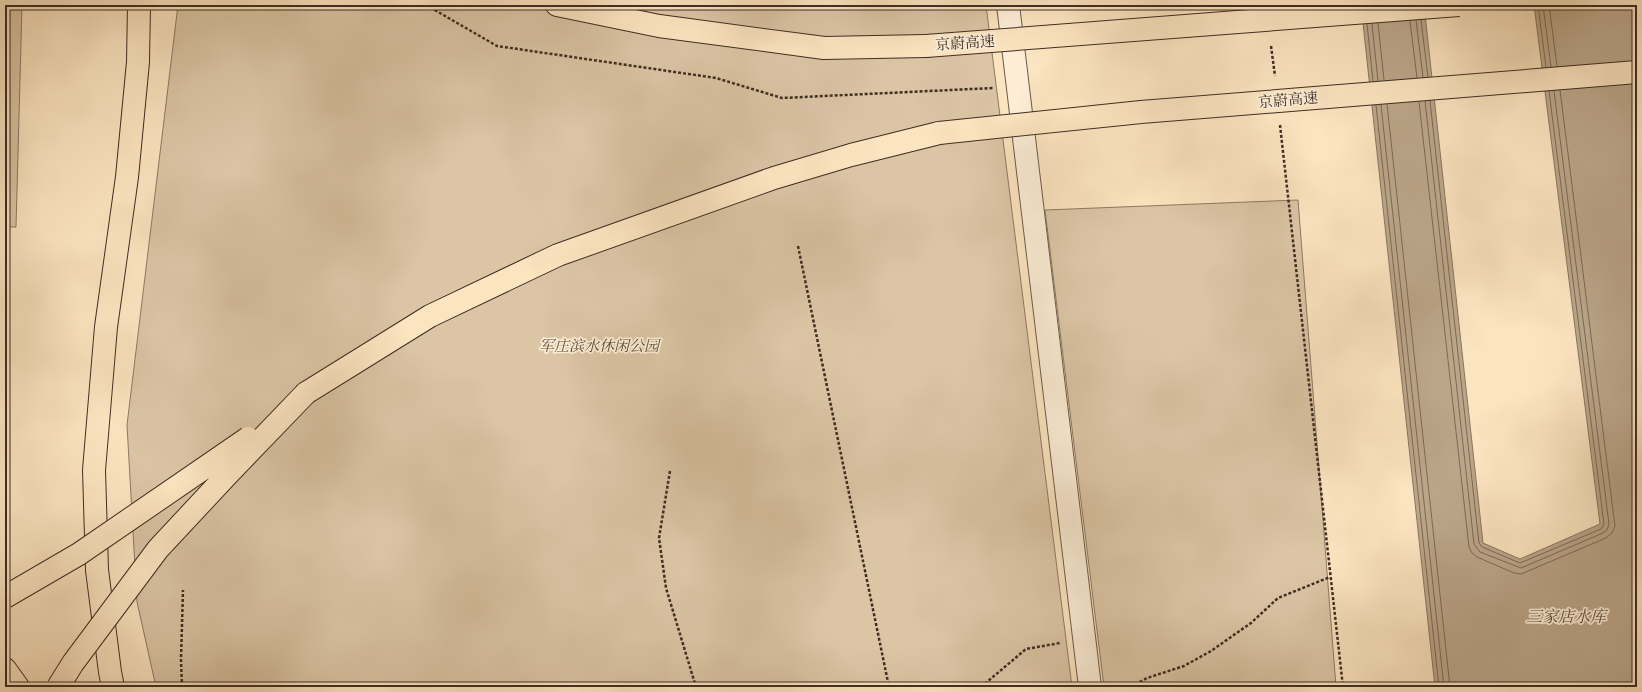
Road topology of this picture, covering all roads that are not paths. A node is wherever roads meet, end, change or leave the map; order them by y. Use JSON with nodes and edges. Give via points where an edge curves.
{"nodes":[{"id":1,"x":139,"y":5,"type":"edge"},
{"id":2,"x":556,"y":5,"type":"edge"},
{"id":3,"x":1008,"y":5,"type":"edge"},
{"id":4,"x":1459,"y":5,"type":"edge"},
{"id":5,"x":1637,"y":72,"type":"edge"},
{"id":6,"x":306,"y":394,"type":"junction"},
{"id":7,"x":5,"y":598,"type":"edge"},
{"id":8,"x":5,"y":669,"type":"edge"},
{"id":9,"x":18,"y":687,"type":"edge"},
{"id":10,"x":58,"y":687,"type":"edge"},
{"id":11,"x":113,"y":687,"type":"edge"},
{"id":12,"x":1090,"y":687,"type":"edge"}],
"edges":[{"from":1,"to":11,"type":"highway","via":[[138,62],[127,177],[106,327],[94,470],[97,570]]},
{"from":2,"to":4,"type":"highway","name":"京蔚高速","bridge":true,"via":[[659,26],[824,48],[926,46]]},
{"from":3,"to":12,"type":"street"},
{"from":5,"to":6,"type":"highway","name":"京蔚高速","bridge":true,"via":[[1141,112],[939,133],[774,178],[558,255],[430,316]]},
{"from":6,"to":7,"type":"highway","bridge":true,"via":[[228,453],[79,554]]},
{"from":6,"to":10,"type":"highway","bridge":true,"via":[[158,549]]},
{"from":8,"to":9,"type":"highway"}]}
